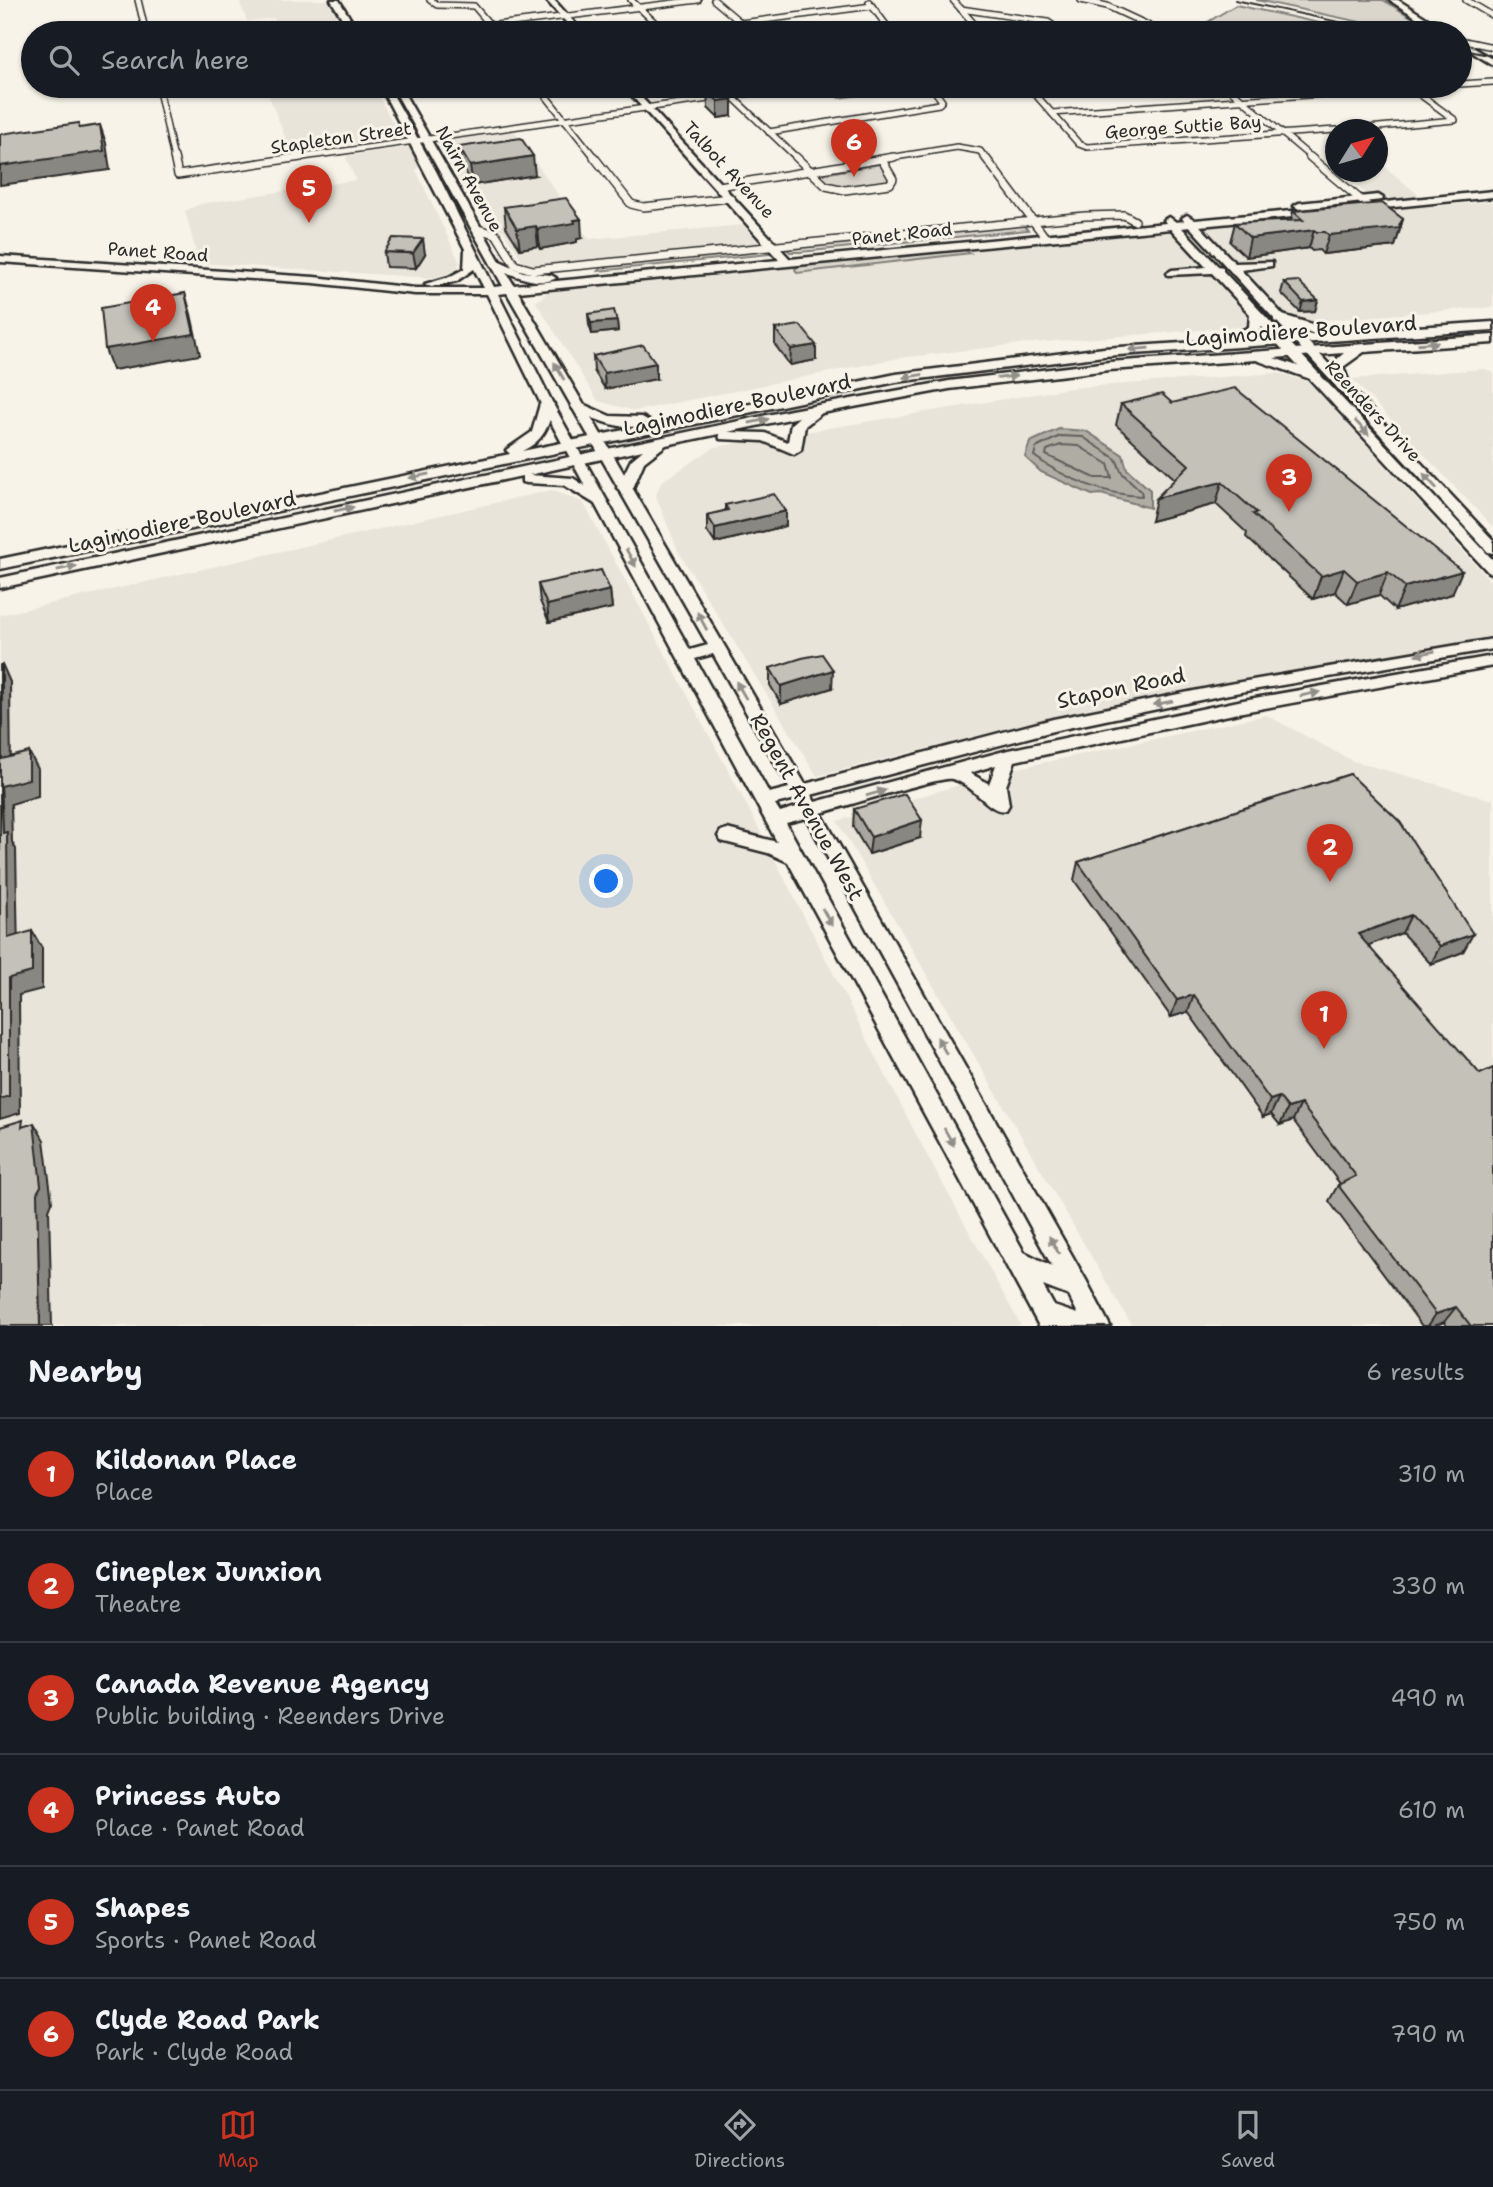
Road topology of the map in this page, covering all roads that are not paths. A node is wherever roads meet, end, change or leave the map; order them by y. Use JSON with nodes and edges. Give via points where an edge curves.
{"nodes":[{"id":1,"x":138,"y":0,"type":"edge"},
{"id":2,"x":430,"y":0,"type":"edge"},
{"id":3,"x":550,"y":0,"type":"edge"},
{"id":4,"x":631,"y":0,"type":"edge"},
{"id":5,"x":698,"y":0,"type":"edge"},
{"id":6,"x":714,"y":0,"type":"edge"},
{"id":7,"x":867,"y":0,"type":"edge"},
{"id":8,"x":953,"y":0,"type":"edge"},
{"id":9,"x":1081,"y":0,"type":"edge"},
{"id":10,"x":1393,"y":0,"type":"edge"},
{"id":11,"x":1466,"y":0,"type":"edge"},
{"id":12,"x":348,"y":2,"type":"edge"},
{"id":13,"x":337,"y":3,"type":"edge"},
{"id":14,"x":872,"y":6,"type":"junction"},
{"id":15,"x":639,"y":7,"type":"junction"},
{"id":16,"x":961,"y":9,"type":"junction"},
{"id":17,"x":1493,"y":16,"type":"edge"},
{"id":18,"x":565,"y":17,"type":"junction"},
{"id":19,"x":143,"y":21,"type":"edge"},
{"id":20,"x":348,"y":21,"type":"edge"},
{"id":21,"x":359,"y":21,"type":"edge"},
{"id":22,"x":487,"y":21,"type":"edge"},
{"id":23,"x":532,"y":21,"type":"edge"},
{"id":24,"x":569,"y":21,"type":"edge"},
{"id":25,"x":654,"y":21,"type":"edge"},
{"id":26,"x":739,"y":21,"type":"edge"},
{"id":27,"x":756,"y":21,"type":"edge"},
{"id":28,"x":883,"y":21,"type":"edge"},
{"id":29,"x":972,"y":21,"type":"edge"},
{"id":30,"x":1041,"y":21,"type":"edge"},
{"id":31,"x":1139,"y":21,"type":"edge"},
{"id":32,"x":1427,"y":21,"type":"edge"},
{"id":33,"x":1472,"y":43,"type":"edge"},
{"id":34,"x":1493,"y":47,"type":"edge"},
{"id":35,"x":1472,"y":49,"type":"edge"},
{"id":36,"x":1493,"y":62,"type":"edge"},
{"id":37,"x":1493,"y":82,"type":"edge"},
{"id":38,"x":1472,"y":83,"type":"edge"},
{"id":39,"x":161,"y":98,"type":"edge"},
{"id":40,"x":390,"y":98,"type":"edge"},
{"id":41,"x":403,"y":98,"type":"edge"},
{"id":42,"x":547,"y":98,"type":"edge"},
{"id":43,"x":638,"y":98,"type":"edge"},
{"id":44,"x":717,"y":98,"type":"edge"},
{"id":45,"x":733,"y":98,"type":"edge"},
{"id":46,"x":940,"y":98,"type":"edge"},
{"id":47,"x":1039,"y":98,"type":"edge"},
{"id":48,"x":1240,"y":98,"type":"edge"},
{"id":49,"x":1270,"y":98,"type":"edge"},
{"id":50,"x":1424,"y":98,"type":"edge"},
{"id":51,"x":1242,"y":100,"type":"junction"},
{"id":52,"x":406,"y":103,"type":"junction"},
{"id":53,"x":394,"y":105,"type":"junction"},
{"id":54,"x":647,"y":108,"type":"junction"},
{"id":55,"x":1052,"y":113,"type":"junction"},
{"id":56,"x":564,"y":120,"type":"junction"},
{"id":57,"x":1388,"y":126,"type":"edge"},
{"id":58,"x":1325,"y":131,"type":"edge"},
{"id":59,"x":769,"y":132,"type":"junction"},
{"id":60,"x":1282,"y":134,"type":"junction"},
{"id":61,"x":427,"y":140,"type":"junction"},
{"id":62,"x":415,"y":142,"type":"junction"},
{"id":63,"x":882,"y":160,"type":"junction"},
{"id":64,"x":443,"y":169,"type":"junction"},
{"id":65,"x":430,"y":171,"type":"junction"},
{"id":66,"x":810,"y":171,"type":"junction"},
{"id":67,"x":719,"y":187,"type":"junction"},
{"id":68,"x":1493,"y":187,"type":"edge"},
{"id":69,"x":1493,"y":194,"type":"edge"},
{"id":70,"x":730,"y":198,"type":"junction"},
{"id":71,"x":1364,"y":203,"type":"junction"},
{"id":72,"x":1188,"y":220,"type":"junction"},
{"id":73,"x":1230,"y":220,"type":"junction"},
{"id":74,"x":1033,"y":221,"type":"junction"},
{"id":75,"x":1170,"y":222,"type":"junction"},
{"id":76,"x":1135,"y":225,"type":"junction"},
{"id":77,"x":477,"y":229,"type":"junction"},
{"id":78,"x":461,"y":231,"type":"junction"},
{"id":79,"x":1043,"y":234,"type":"junction"},
{"id":80,"x":1209,"y":241,"type":"junction"},
{"id":81,"x":1192,"y":244,"type":"junction"},
{"id":82,"x":470,"y":249,"type":"junction"},
{"id":83,"x":1219,"y":253,"type":"junction"},
{"id":84,"x":779,"y":256,"type":"junction"},
{"id":85,"x":510,"y":258,"type":"junction"},
{"id":86,"x":0,"y":259,"type":"edge"},
{"id":87,"x":496,"y":261,"type":"junction"},
{"id":88,"x":603,"y":263,"type":"junction"},
{"id":89,"x":1231,"y":266,"type":"junction"},
{"id":90,"x":1213,"y":268,"type":"junction"},
{"id":91,"x":590,"y":274,"type":"junction"},
{"id":92,"x":556,"y":281,"type":"junction"},
{"id":93,"x":1226,"y":282,"type":"junction"},
{"id":94,"x":357,"y":283,"type":"junction"},
{"id":95,"x":431,"y":284,"type":"junction"},
{"id":96,"x":510,"y":286,"type":"junction"},
{"id":97,"x":487,"y":287,"type":"junction"},
{"id":98,"x":387,"y":289,"type":"junction"},
{"id":99,"x":522,"y":307,"type":"junction"},
{"id":100,"x":1261,"y":310,"type":"junction"},
{"id":101,"x":500,"y":314,"type":"junction"},
{"id":102,"x":1279,"y":318,"type":"junction"},
{"id":103,"x":1493,"y":326,"type":"edge"},
{"id":104,"x":1298,"y":338,"type":"junction"},
{"id":105,"x":1493,"y":339,"type":"edge"},
{"id":106,"x":1281,"y":340,"type":"junction"},
{"id":107,"x":1365,"y":341,"type":"junction"},
{"id":108,"x":1225,"y":343,"type":"junction"},
{"id":109,"x":1293,"y":352,"type":"junction"},
{"id":110,"x":1310,"y":352,"type":"junction"},
{"id":111,"x":1244,"y":356,"type":"junction"},
{"id":112,"x":1316,"y":377,"type":"junction"},
{"id":113,"x":1344,"y":388,"type":"junction"},
{"id":114,"x":547,"y":404,"type":"junction"},
{"id":115,"x":578,"y":406,"type":"junction"},
{"id":116,"x":821,"y":408,"type":"junction"},
{"id":117,"x":702,"y":417,"type":"junction"},
{"id":118,"x":597,"y":439,"type":"junction"},
{"id":119,"x":674,"y":440,"type":"junction"},
{"id":120,"x":569,"y":445,"type":"junction"},
{"id":121,"x":606,"y":454,"type":"junction"},
{"id":122,"x":578,"y":460,"type":"junction"},
{"id":123,"x":486,"y":463,"type":"junction"},
{"id":124,"x":485,"y":480,"type":"junction"},
{"id":125,"x":625,"y":488,"type":"junction"},
{"id":126,"x":600,"y":502,"type":"junction"},
{"id":127,"x":1450,"y":503,"type":"junction"},
{"id":128,"x":1435,"y":507,"type":"junction"},
{"id":129,"x":1493,"y":549,"type":"edge"},
{"id":130,"x":0,"y":564,"type":"edge"},
{"id":131,"x":1493,"y":569,"type":"edge"},
{"id":132,"x":0,"y":583,"type":"edge"},
{"id":133,"x":1493,"y":644,"type":"edge"},
{"id":134,"x":716,"y":648,"type":"junction"},
{"id":135,"x":684,"y":657,"type":"junction"},
{"id":136,"x":1493,"y":661,"type":"edge"},
{"id":137,"x":1229,"y":689,"type":"junction"},
{"id":138,"x":1243,"y":706,"type":"junction"},
{"id":139,"x":1053,"y":725,"type":"junction"},
{"id":140,"x":974,"y":745,"type":"junction"},
{"id":141,"x":1068,"y":745,"type":"junction"},
{"id":142,"x":1008,"y":756,"type":"junction"},
{"id":143,"x":973,"y":765,"type":"junction"},
{"id":144,"x":950,"y":771,"type":"junction"},
{"id":145,"x":800,"y":791,"type":"junction"},
{"id":146,"x":763,"y":801,"type":"junction"},
{"id":147,"x":810,"y":811,"type":"junction"},
{"id":148,"x":773,"y":820,"type":"junction"},
{"id":149,"x":727,"y":836,"type":"dead end"},
{"id":150,"x":794,"y":857,"type":"junction"},
{"id":151,"x":1018,"y":1261,"type":"junction"},
{"id":152,"x":1078,"y":1288,"type":"junction"},
{"id":153,"x":1049,"y":1321,"type":"edge"},
{"id":154,"x":1079,"y":1326,"type":"edge"},
{"id":155,"x":1098,"y":1326,"type":"edge"}],
"edges":[{"from":1,"to":19,"type":"street"},
{"from":2,"to":22,"type":"street","via":[[437,5],[474,6]]},
{"from":3,"to":18,"type":"street"},
{"from":4,"to":15,"type":"street"},
{"from":5,"to":15,"type":"street"},
{"from":6,"to":26,"type":"street"},
{"from":7,"to":14,"type":"street"},
{"from":8,"to":16,"type":"street"},
{"from":9,"to":31,"type":"street"},
{"from":10,"to":32,"type":"street"},
{"from":11,"to":17,"type":"street"},
{"from":12,"to":13,"type":"street"},
{"from":12,"to":21,"type":"street"},
{"from":13,"to":20,"type":"street"},
{"from":14,"to":27,"type":"street"},
{"from":14,"to":28,"type":"street"},
{"from":15,"to":18,"type":"street"},
{"from":15,"to":25,"type":"street"},
{"from":16,"to":29,"type":"street"},
{"from":16,"to":30,"type":"street"},
{"from":18,"to":23,"type":"street"},
{"from":18,"to":24,"type":"street"},
{"from":33,"to":34,"type":"street"},
{"from":35,"to":36,"type":"street"},
{"from":37,"to":38,"type":"street"},
{"from":39,"to":62,"type":"street","name":"Stapleton Street","via":[[178,175]]},
{"from":40,"to":53,"type":"street","name":"Nairn Avenue"},
{"from":41,"to":52,"type":"street","name":"Nairn Avenue"},
{"from":42,"to":56,"type":"street"},
{"from":43,"to":54,"type":"street","name":"Talbot Avenue"},
{"from":44,"to":54,"type":"street","name":"Stapleton Street"},
{"from":45,"to":59,"type":"street"},
{"from":46,"to":59,"type":"street","via":[[939,104]]},
{"from":47,"to":55,"type":"street","name":"George Suttie Bay"},
{"from":48,"to":51,"type":"street"},
{"from":49,"to":51,"type":"street"},
{"from":50,"to":57,"type":"street","via":[[1455,120]]},
{"from":51,"to":55,"type":"street"},
{"from":51,"to":60,"type":"street"},
{"from":52,"to":53,"type":"street"},
{"from":52,"to":61,"type":"street","name":"Nairn Avenue"},
{"from":53,"to":62,"type":"street","name":"Nairn Avenue"},
{"from":54,"to":56,"type":"street","name":"Stapleton Street"},
{"from":54,"to":67,"type":"street","name":"Talbot Avenue"},
{"from":55,"to":60,"type":"street","name":"George Suttie Bay","via":[[1079,144],[1090,148]]},
{"from":56,"to":61,"type":"street","name":"Stapleton Street"},
{"from":56,"to":70,"type":"street","via":[[631,204]]},
{"from":58,"to":60,"type":"street","name":"George Suttie Bay"},
{"from":59,"to":66,"type":"street"},
{"from":60,"to":71,"type":"street"},
{"from":61,"to":62,"type":"street","name":"Stapleton Street"},
{"from":61,"to":64,"type":"street","name":"Nairn Avenue"},
{"from":62,"to":65,"type":"street","name":"Nairn Avenue"},
{"from":63,"to":66,"type":"street"},
{"from":63,"to":66,"type":"street","via":[[893,179],[879,187],[834,189]]},
{"from":63,"to":74,"type":"street","via":[[957,147],[980,151]]},
{"from":64,"to":65,"type":"street"},
{"from":64,"to":77,"type":"street","name":"Nairn Avenue"},
{"from":65,"to":78,"type":"street","name":"Nairn Avenue"},
{"from":66,"to":67,"type":"street"},
{"from":67,"to":70,"type":"street","name":"Talbot Avenue"},
{"from":68,"to":71,"type":"street","name":"Panet Road"},
{"from":69,"to":71,"type":"street","name":"Panet Road"},
{"from":70,"to":84,"type":"street","name":"Talbot Avenue"},
{"from":71,"to":72,"type":"street","name":"Panet Road"},
{"from":71,"to":73,"type":"street","name":"Panet Road"},
{"from":72,"to":73,"type":"street","name":"Panet Road"},
{"from":72,"to":75,"type":"street","name":"Panet Road"},
{"from":72,"to":80,"type":"street","name":"Reenders Drive"},
{"from":73,"to":80,"type":"street","via":[[1207,228]]},
{"from":74,"to":76,"type":"street","via":[[1124,215]]},
{"from":74,"to":79,"type":"street"},
{"from":74,"to":84,"type":"street"},
{"from":75,"to":76,"type":"street","name":"Panet Road"},
{"from":75,"to":81,"type":"street","name":"Reenders Drive"},
{"from":76,"to":79,"type":"street","name":"Panet Road"},
{"from":76,"to":81,"type":"street","via":[[1165,231]]},
{"from":77,"to":78,"type":"street"},
{"from":77,"to":85,"type":"street","via":[[496,234]]},
{"from":77,"to":87,"type":"street","name":"Nairn Avenue"},
{"from":78,"to":82,"type":"street","name":"Nairn Avenue"},
{"from":79,"to":84,"type":"street","name":"Panet Road"},
{"from":80,"to":83,"type":"street","name":"Reenders Drive"},
{"from":81,"to":89,"type":"street","via":[[1212,260]]},
{"from":81,"to":90,"type":"street","name":"Reenders Drive"},
{"from":82,"to":95,"type":"street","via":[[469,271]]},
{"from":82,"to":97,"type":"street","name":"Nairn Avenue"},
{"from":83,"to":89,"type":"street","name":"Reenders Drive"},
{"from":83,"to":89,"type":"street","via":[[1239,262],[1268,264]]},
{"from":84,"to":88,"type":"street"},
{"from":84,"to":91,"type":"street","name":"Panet Road"},
{"from":84,"to":92,"type":"street","name":"Panet Road"},
{"from":85,"to":87,"type":"street"},
{"from":85,"to":88,"type":"street","via":[[518,268],[533,270]]},
{"from":86,"to":94,"type":"street","name":"Panet Road"},
{"from":87,"to":92,"type":"street","via":[[521,275]]},
{"from":87,"to":96,"type":"street","name":"Nairn Avenue"},
{"from":88,"to":91,"type":"street"},
{"from":89,"to":100,"type":"street","name":"Reenders Drive"},
{"from":90,"to":93,"type":"street","name":"Reenders Drive"},
{"from":90,"to":93,"type":"street","via":[[1172,273],[1208,274]]},
{"from":90,"to":100,"type":"street","via":[[1229,273]]},
{"from":91,"to":92,"type":"street","name":"Panet Road"},
{"from":92,"to":96,"type":"street","name":"Panet Road"},
{"from":92,"to":99,"type":"street","via":[[529,296]]},
{"from":93,"to":100,"type":"street","name":"Reenders Drive"},
{"from":94,"to":95,"type":"street","name":"Panet Road"},
{"from":94,"to":98,"type":"street","name":"Panet Road"},
{"from":95,"to":97,"type":"street","name":"Panet Road"},
{"from":96,"to":97,"type":"street","name":"Panet Road"},
{"from":96,"to":99,"type":"street","name":"Regent Avenue West"},
{"from":97,"to":98,"type":"street","name":"Panet Road"},
{"from":97,"to":101,"type":"street","name":"Regent Avenue West"},
{"from":98,"to":101,"type":"street","via":[[466,296]]},
{"from":115,"to":99,"type":"street","name":"Regent Avenue West","one_way":true},
{"from":100,"to":102,"type":"street","name":"Reenders Drive"},
{"from":100,"to":106,"type":"street","name":"Reenders Drive"},
{"from":100,"to":108,"type":"main road","via":[[1255,329]]},
{"from":101,"to":114,"type":"street","name":"Regent Avenue West"},
{"from":102,"to":104,"type":"street","name":"Reenders Drive"},
{"from":102,"to":107,"type":"main road"},
{"from":103,"to":107,"type":"main road","name":"Lagimodiere Boulevard"},
{"from":104,"to":106,"type":"main road","name":"Lagimodiere Boulevard"},
{"from":104,"to":107,"type":"main road","name":"Lagimodiere Boulevard"},
{"from":104,"to":110,"type":"street","name":"Reenders Drive"},
{"from":107,"to":105,"type":"main road","name":"Lagimodiere Boulevard","one_way":true},
{"from":106,"to":108,"type":"main road","name":"Lagimodiere Boulevard"},
{"from":106,"to":109,"type":"street","name":"Reenders Drive"},
{"from":107,"to":110,"type":"main road","name":"Lagimodiere Boulevard"},
{"from":107,"to":113,"type":"main road","via":[[1338,363],[1336,370]]},
{"from":108,"to":117,"type":"main road","name":"Lagimodiere Boulevard","one_way":true,"via":[[945,371]]},
{"from":109,"to":110,"type":"main road","name":"Lagimodiere Boulevard"},
{"from":109,"to":111,"type":"main road","name":"Lagimodiere Boulevard"},
{"from":109,"to":112,"type":"street","name":"Reenders Drive"},
{"from":110,"to":113,"type":"street","name":"Reenders Drive"},
{"from":111,"to":112,"type":"main road"},
{"from":116,"to":111,"type":"main road","name":"Lagimodiere Boulevard","one_way":true,"via":[[1035,373]]},
{"from":112,"to":128,"type":"street","name":"Reenders Drive","one_way":true},
{"from":127,"to":113,"type":"street","name":"Reenders Drive","one_way":true},
{"from":114,"to":120,"type":"street","name":"Regent Avenue West"},
{"from":114,"to":123,"type":"main road","via":[[542,432],[536,438]]},
{"from":115,"to":117,"type":"main road","via":[[620,422]]},
{"from":115,"to":118,"type":"street","name":"Regent Avenue West"},
{"from":119,"to":116,"type":"main road","name":"Lagimodiere Boulevard","one_way":true},
{"from":116,"to":119,"type":"main road","via":[[798,425],[794,450],[756,436]]},
{"from":117,"to":118,"type":"main road","name":"Lagimodiere Boulevard"},
{"from":118,"to":120,"type":"main road","name":"Lagimodiere Boulevard"},
{"from":118,"to":121,"type":"street","name":"Regent Avenue West"},
{"from":119,"to":121,"type":"main road","name":"Lagimodiere Boulevard"},
{"from":119,"to":125,"type":"main road","via":[[638,460]]},
{"from":120,"to":122,"type":"street","name":"Regent Avenue West"},
{"from":120,"to":123,"type":"main road","name":"Lagimodiere Boulevard"},
{"from":121,"to":122,"type":"main road","name":"Lagimodiere Boulevard"},
{"from":121,"to":125,"type":"street","name":"Regent Avenue West"},
{"from":122,"to":124,"type":"main road","name":"Lagimodiere Boulevard"},
{"from":122,"to":126,"type":"street","name":"Regent Avenue West"},
{"from":123,"to":130,"type":"main road","name":"Lagimodiere Boulevard","one_way":true},
{"from":124,"to":126,"type":"main road","via":[[562,480]]},
{"from":132,"to":124,"type":"main road","name":"Lagimodiere Boulevard","one_way":true},
{"from":134,"to":125,"type":"street","name":"Regent Avenue West","one_way":true},
{"from":126,"to":135,"type":"street","name":"Regent Avenue West","one_way":true},
{"from":127,"to":128,"type":"street"},
{"from":127,"to":129,"type":"street","name":"Reenders Drive"},
{"from":128,"to":131,"type":"street","name":"Reenders Drive"},
{"from":133,"to":137,"type":"street","name":"Stapon Road","one_way":true},
{"from":134,"to":135,"type":"street"},
{"from":145,"to":134,"type":"street","name":"Regent Avenue West","one_way":true},
{"from":135,"to":146,"type":"street","name":"Regent Avenue West"},
{"from":138,"to":136,"type":"street","one_way":true},
{"from":137,"to":138,"type":"street"},
{"from":137,"to":139,"type":"street","name":"Stapon Road","one_way":true},
{"from":138,"to":141,"type":"street"},
{"from":139,"to":140,"type":"street","name":"Stapon Road"},
{"from":139,"to":141,"type":"street"},
{"from":140,"to":143,"type":"street"},
{"from":140,"to":145,"type":"street","name":"Stapon Road"},
{"from":141,"to":142,"type":"street"},
{"from":142,"to":143,"type":"street"},
{"from":142,"to":144,"type":"street","via":[[997,786],[1000,805],[978,783]]},
{"from":143,"to":144,"type":"street"},
{"from":147,"to":144,"type":"street","one_way":true},
{"from":145,"to":146,"type":"street","name":"Stapon Road"},
{"from":145,"to":147,"type":"street","name":"Regent Avenue West"},
{"from":146,"to":148,"type":"street","name":"Regent Avenue West"},
{"from":147,"to":148,"type":"street"},
{"from":152,"to":147,"type":"street","name":"Regent Avenue West","one_way":true},
{"from":148,"to":150,"type":"street","name":"Regent Avenue West"},
{"from":149,"to":150,"type":"street"},
{"from":150,"to":151,"type":"street","name":"Regent Avenue West","one_way":true},
{"from":151,"to":152,"type":"street"},
{"from":151,"to":153,"type":"street","name":"Regent Avenue West"},
{"from":152,"to":155,"type":"street","name":"Regent Avenue West"},
{"from":153,"to":154,"type":"street"}]}
